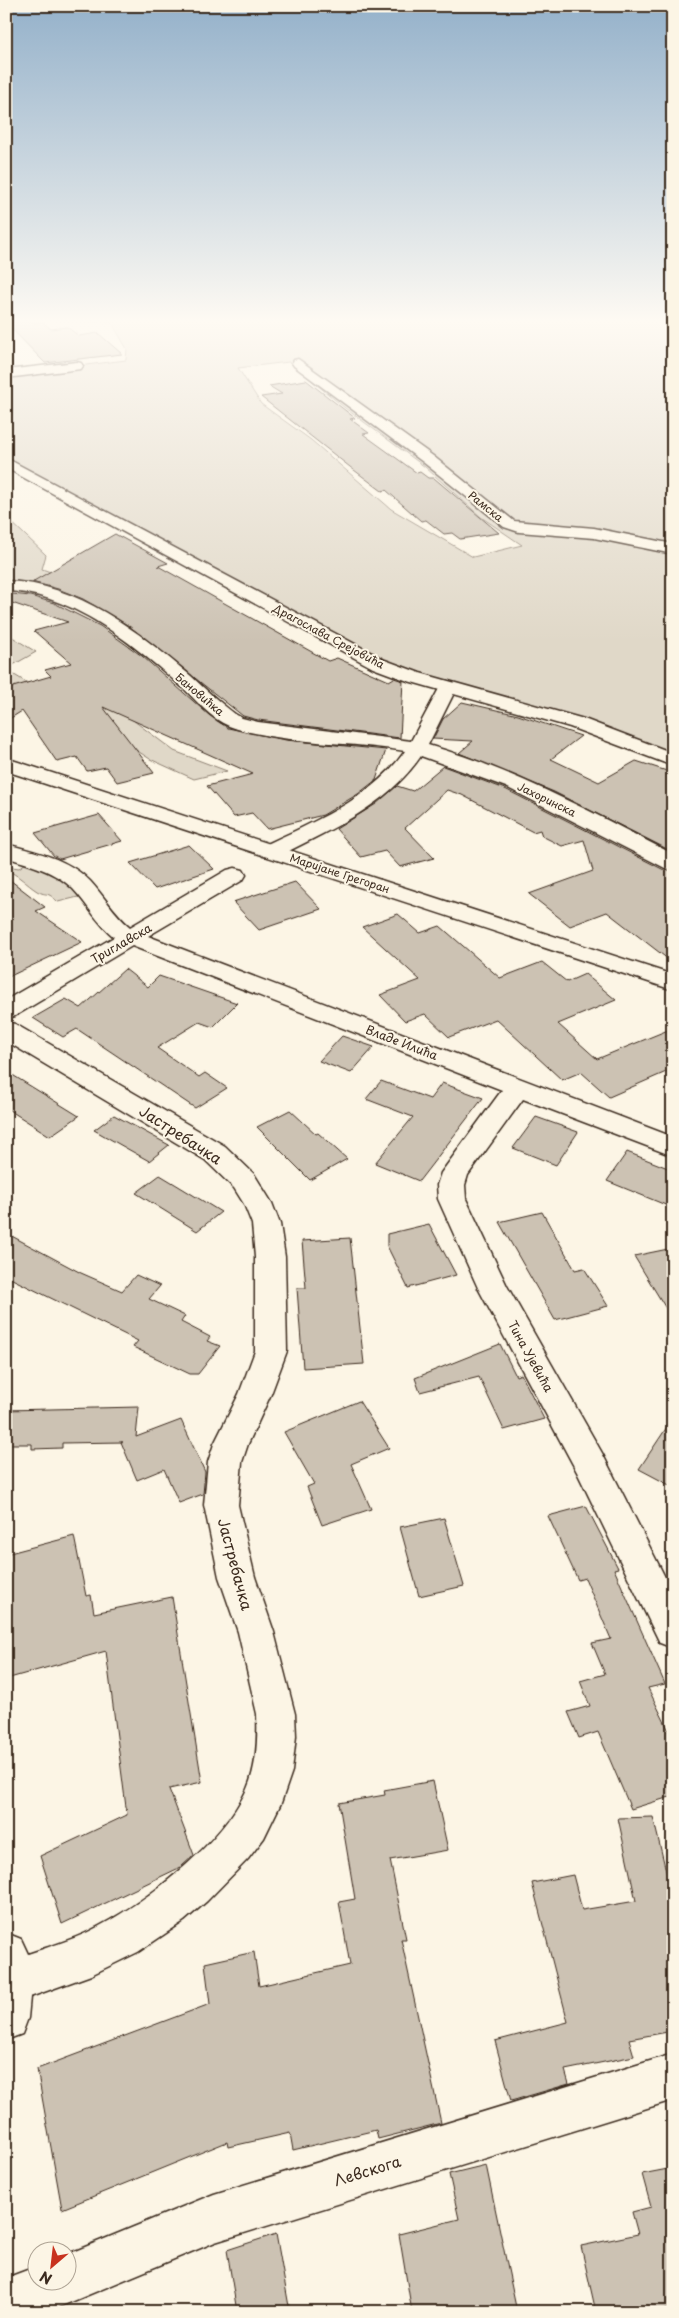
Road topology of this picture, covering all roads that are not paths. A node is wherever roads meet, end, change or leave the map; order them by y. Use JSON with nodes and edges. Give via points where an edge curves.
{"nodes":[{"id":1,"x":384,"y":426,"type":"edge"},
{"id":2,"x":6,"y":462,"type":"edge"},
{"id":3,"x":673,"y":548,"type":"edge"},
{"id":4,"x":6,"y":586,"type":"edge"},
{"id":5,"x":448,"y":687,"type":"junction"},
{"id":6,"x":415,"y":748,"type":"junction"},
{"id":7,"x":673,"y":760,"type":"edge"},
{"id":8,"x":6,"y":764,"type":"edge"},
{"id":9,"x":6,"y":850,"type":"edge"},
{"id":10,"x":271,"y":851,"type":"junction"},
{"id":11,"x":673,"y":864,"type":"edge"},
{"id":12,"x":235,"y":876,"type":"dead end"},
{"id":13,"x":132,"y":938,"type":"junction"},
{"id":14,"x":6,"y":983,"type":"edge"},
{"id":15,"x":673,"y":983,"type":"edge"},
{"id":16,"x":16,"y":1005,"type":"edge"},
{"id":17,"x":6,"y":1030,"type":"edge"},
{"id":18,"x":518,"y":1087,"type":"junction"},
{"id":19,"x":673,"y":1147,"type":"edge"},
{"id":20,"x":673,"y":1631,"type":"edge"},
{"id":21,"x":7,"y":1985,"type":"edge"},
{"id":22,"x":673,"y":2077,"type":"edge"},
{"id":23,"x":78,"y":2275,"type":"edge"},
{"id":24,"x":41,"y":2290,"type":"edge"},
{"id":25,"x":6,"y":2304,"type":"edge"}],
"edges":[{"from":1,"to":3,"type":"street","name":"Рамска","via":[[507,523],[519,527],[617,536]]},
{"from":2,"to":5,"type":"street","name":"Драгослава Срејовића","via":[[366,658]]},
{"from":4,"to":6,"type":"street","name":"Бановићка","via":[[33,587],[81,606],[135,642],[236,722]]},
{"from":5,"to":6,"type":"street"},
{"from":5,"to":7,"type":"street","name":"Драгослава Срејовића","via":[[570,721]]},
{"from":6,"to":10,"type":"street","via":[[399,772],[364,801]]},
{"from":6,"to":11,"type":"street","name":"Јахоринска","via":[[498,775]]},
{"from":8,"to":10,"type":"street","name":"Маријане Грегоран"},
{"from":9,"to":13,"type":"street","name":"Владе Илића","via":[[72,877],[116,929]]},
{"from":10,"to":15,"type":"street","name":"Маријане Грегоран"},
{"from":12,"to":13,"type":"street","name":"Триглавска"},
{"from":13,"to":16,"type":"street","name":"Триглавска"},
{"from":13,"to":18,"type":"street","name":"Владе Илића"},
{"from":14,"to":16,"type":"street"},
{"from":17,"to":21,"type":"street","name":"Јастребачка","via":[[215,1153],[244,1181],[258,1203],[266,1224],[270,1257],[271,1351],[231,1444],[221,1505],[237,1577],[256,1632],[277,1727],[274,1758],[261,1804],[237,1840],[210,1871],[167,1907],[104,1948]]},
{"from":18,"to":19,"type":"street","name":"Владе Илића"},
{"from":18,"to":20,"type":"street","name":"Тина Ујевића","via":[[455,1173],[451,1185],[452,1199],[493,1288],[590,1463]]},
{"from":22,"to":23,"type":"street","name":"Левскога","via":[[214,2218]]},
{"from":24,"to":25,"type":"street","name":"Левскога"}]}
